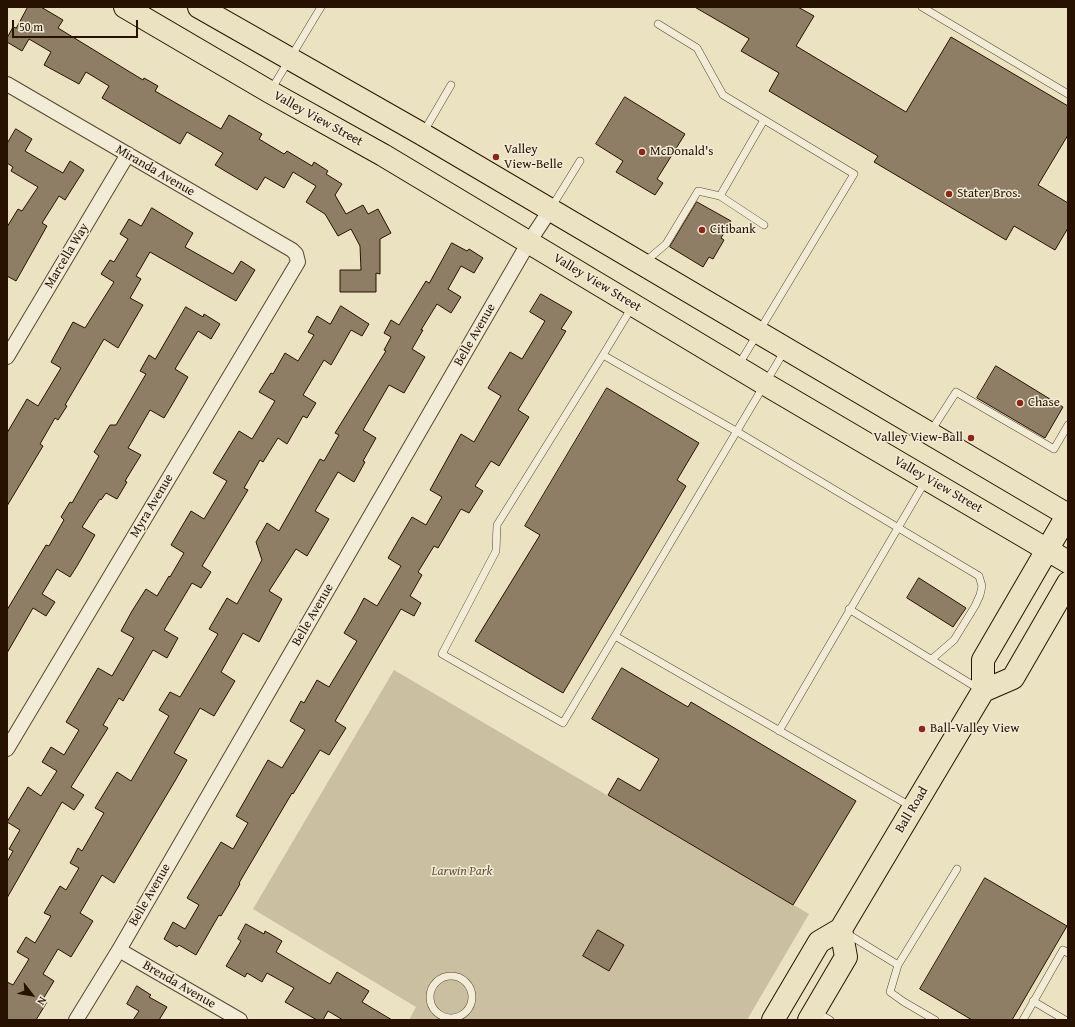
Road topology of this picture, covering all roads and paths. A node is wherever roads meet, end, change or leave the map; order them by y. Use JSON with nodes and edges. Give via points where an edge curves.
{"nodes":[{"id":1,"x":125,"y":7,"type":"edge"},
{"id":2,"x":199,"y":7,"type":"edge"},
{"id":3,"x":321,"y":7,"type":"edge"},
{"id":4,"x":922,"y":7,"type":"edge"},
{"id":5,"x":658,"y":24,"type":"dead end"},
{"id":6,"x":290,"y":59,"type":"junction"},
{"id":7,"x":7,"y":84,"type":"edge"},
{"id":8,"x":451,"y":85,"type":"dead end"},
{"id":9,"x":270,"y":92,"type":"junction"},
{"id":10,"x":1068,"y":94,"type":"edge"},
{"id":11,"x":764,"y":120,"type":"junction"},
{"id":12,"x":422,"y":134,"type":"junction"},
{"id":13,"x":128,"y":154,"type":"junction"},
{"id":14,"x":580,"y":161,"type":"dead end"},
{"id":15,"x":720,"y":196,"type":"junction"},
{"id":16,"x":550,"y":210,"type":"junction"},
{"id":17,"x":764,"y":225,"type":"dead end"},
{"id":18,"x":528,"y":242,"type":"junction"},
{"id":19,"x":298,"y":262,"type":"joint"},
{"id":20,"x":642,"y":264,"type":"junction"},
{"id":21,"x":634,"y":304,"type":"junction"},
{"id":22,"x":758,"y":333,"type":"junction"},
{"id":23,"x":786,"y":348,"type":"junction"},
{"id":24,"x":603,"y":355,"type":"junction"},
{"id":25,"x":7,"y":357,"type":"edge"},
{"id":26,"x":737,"y":367,"type":"junction"},
{"id":27,"x":765,"y":384,"type":"junction"},
{"id":28,"x":1068,"y":425,"type":"edge"},
{"id":29,"x":736,"y":431,"type":"junction"},
{"id":30,"x":930,"y":433,"type":"junction"},
{"id":31,"x":927,"y":479,"type":"junction"},
{"id":32,"x":1068,"y":514,"type":"edge"},
{"id":33,"x":897,"y":526,"type":"junction"},
{"id":34,"x":1048,"y":550,"type":"junction"},
{"id":35,"x":1068,"y":562,"type":"edge"},
{"id":36,"x":1068,"y":583,"type":"edge"},
{"id":37,"x":850,"y":609,"type":"junction"},
{"id":38,"x":615,"y":636,"type":"junction"},
{"id":39,"x":932,"y":659,"type":"junction"},
{"id":40,"x":984,"y":691,"type":"junction"},
{"id":41,"x":778,"y":730,"type":"junction"},
{"id":42,"x":7,"y":749,"type":"edge"},
{"id":43,"x":914,"y":808,"type":"junction"},
{"id":44,"x":957,"y":869,"type":"dead end"},
{"id":45,"x":841,"y":929,"type":"junction"},
{"id":46,"x":119,"y":950,"type":"junction"},
{"id":47,"x":1068,"y":953,"type":"edge"},
{"id":48,"x":898,"y":965,"type":"junction"},
{"id":49,"x":1034,"y":1001,"type":"junction"},
{"id":50,"x":818,"y":1017,"type":"edge"},
{"id":51,"x":438,"y":1018,"type":"edge"},
{"id":52,"x":76,"y":1020,"type":"edge"},
{"id":53,"x":240,"y":1020,"type":"edge"},
{"id":54,"x":773,"y":1020,"type":"edge"},
{"id":55,"x":935,"y":1020,"type":"edge"},
{"id":56,"x":1023,"y":1020,"type":"edge"},
{"id":57,"x":1065,"y":1020,"type":"edge"}],
"edges":[{"from":1,"to":9,"type":"main road","name":"Valley View Street"},
{"from":2,"to":6,"type":"main road"},
{"from":3,"to":6,"type":"lane"},
{"from":4,"to":10,"type":"lane"},
{"from":5,"to":11,"type":"lane","via":[[697,48],[723,95]]},
{"from":6,"to":9,"type":"lane"},
{"from":6,"to":12,"type":"main road"},
{"from":7,"to":13,"type":"street","name":"Miranda Avenue"},
{"from":8,"to":12,"type":"lane"},
{"from":9,"to":18,"type":"main road","name":"Valley View Street","via":[[383,155]]},
{"from":11,"to":15,"type":"lane"},
{"from":11,"to":22,"type":"lane","via":[[854,174]]},
{"from":12,"to":16,"type":"main road"},
{"from":13,"to":19,"type":"street","name":"Miranda Avenue","via":[[292,250]]},
{"from":13,"to":25,"type":"street","name":"Marcella Way"},
{"from":14,"to":16,"type":"lane"},
{"from":15,"to":17,"type":"lane"},
{"from":15,"to":20,"type":"lane","via":[[698,191],[666,244]]},
{"from":16,"to":18,"type":"street","name":"Belle Avenue"},
{"from":16,"to":20,"type":"main road"},
{"from":18,"to":21,"type":"main road","name":"Valley View Street"},
{"from":18,"to":46,"type":"street","name":"Belle Avenue"},
{"from":19,"to":42,"type":"street","name":"Myra Avenue"},
{"from":20,"to":22,"type":"main road"},
{"from":21,"to":24,"type":"lane"},
{"from":21,"to":26,"type":"main road","name":"Valley View Street"},
{"from":22,"to":23,"type":"main road"},
{"from":22,"to":26,"type":"lane"},
{"from":23,"to":27,"type":"lane"},
{"from":23,"to":30,"type":"main road"},
{"from":24,"to":29,"type":"lane"},
{"from":24,"to":38,"type":"lane","via":[[497,525],[496,551],[442,654],[563,723]]},
{"from":26,"to":27,"type":"main road","name":"Valley View Street"},
{"from":27,"to":29,"type":"lane"},
{"from":27,"to":31,"type":"main road","name":"Valley View Street"},
{"from":28,"to":30,"type":"lane","via":[[1054,449],[956,392]]},
{"from":29,"to":33,"type":"lane"},
{"from":29,"to":38,"type":"lane"},
{"from":30,"to":32,"type":"main road"},
{"from":31,"to":33,"type":"lane"},
{"from":31,"to":34,"type":"main road","name":"Valley View Street"},
{"from":32,"to":34,"type":"main road"},
{"from":33,"to":37,"type":"lane"},
{"from":33,"to":39,"type":"lane","via":[[978,576],[982,586],[980,595],[954,640]]},
{"from":34,"to":35,"type":"main road","name":"Valley View Street"},
{"from":34,"to":40,"type":"main road","via":[[983,660]]},
{"from":36,"to":40,"type":"main road","via":[[1013,678]]},
{"from":37,"to":39,"type":"lane"},
{"from":37,"to":41,"type":"lane"},
{"from":38,"to":41,"type":"lane"},
{"from":39,"to":40,"type":"lane"},
{"from":40,"to":43,"type":"main road","name":"Ball Road"},
{"from":41,"to":43,"type":"lane"},
{"from":43,"to":45,"type":"main road","name":"Ball Road"},
{"from":44,"to":48,"type":"lane"},
{"from":45,"to":48,"type":"lane"},
{"from":45,"to":50,"type":"main road","via":[[846,957]]},
{"from":45,"to":54,"type":"main road","name":"Ball Road","via":[[819,942]]},
{"from":46,"to":52,"type":"street","name":"Belle Avenue"},
{"from":46,"to":53,"type":"street","name":"Brenda Avenue"},
{"from":47,"to":49,"type":"lane","via":[[1063,950]]},
{"from":48,"to":55,"type":"lane","via":[[890,992]]},
{"from":49,"to":56,"type":"lane"},
{"from":49,"to":57,"type":"lane"},
{"from":51,"to":51,"type":"lane","via":[[459,1016],[470,1007],[470,987],[460,977],[446,976],[434,983],[430,1004]]}]}
